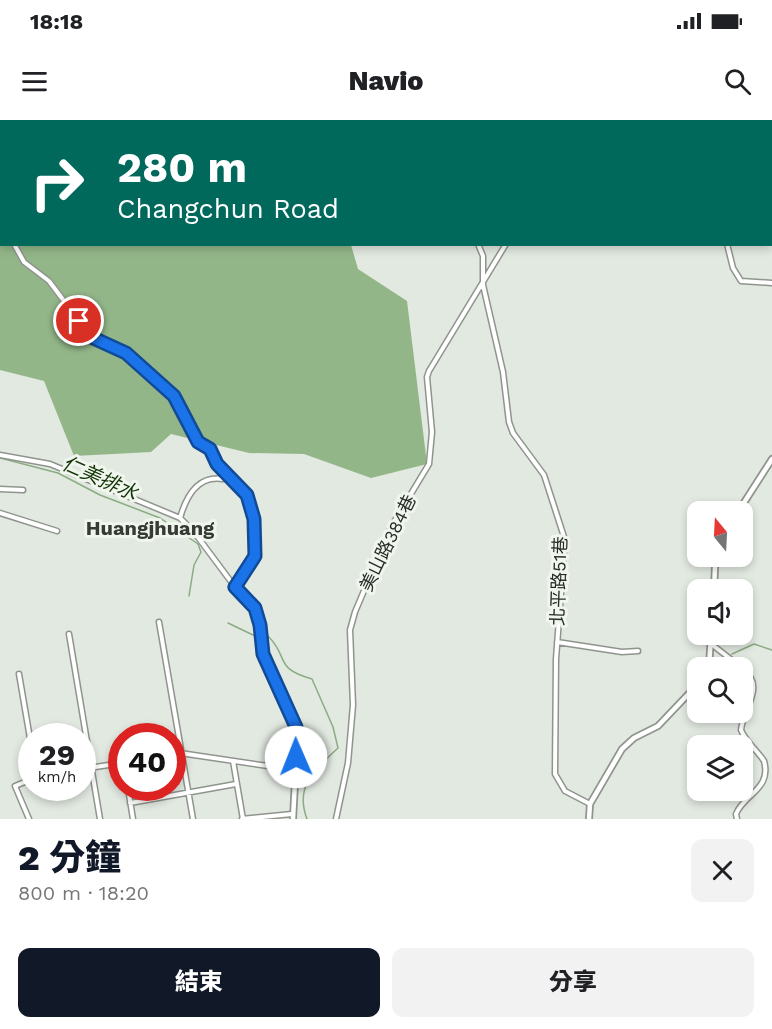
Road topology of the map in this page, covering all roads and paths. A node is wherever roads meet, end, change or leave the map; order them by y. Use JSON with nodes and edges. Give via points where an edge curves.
{"nodes":[{"id":1,"x":15,"y":246,"type":"edge"},
{"id":2,"x":479,"y":246,"type":"edge"},
{"id":3,"x":505,"y":246,"type":"edge"},
{"id":4,"x":728,"y":246,"type":"edge"},
{"id":5,"x":772,"y":283,"type":"edge"},
{"id":6,"x":483,"y":285,"type":"junction"},
{"id":7,"x":0,"y":455,"type":"edge"},
{"id":8,"x":772,"y":459,"type":"edge"},
{"id":9,"x":227,"y":472,"type":"junction"},
{"id":10,"x":0,"y":489,"type":"edge"},
{"id":11,"x":23,"y":490,"type":"dead end"},
{"id":12,"x":745,"y":501,"type":"edge"},
{"id":13,"x":0,"y":513,"type":"edge"},
{"id":14,"x":180,"y":518,"type":"junction"},
{"id":15,"x":57,"y":531,"type":"dead end"},
{"id":16,"x":235,"y":587,"type":"junction"},
{"id":17,"x":159,"y":622,"type":"dead end"},
{"id":18,"x":69,"y":634,"type":"dead end"},
{"id":19,"x":557,"y":642,"type":"junction"},
{"id":20,"x":713,"y":645,"type":"edge"},
{"id":21,"x":638,"y":651,"type":"dead end"},
{"id":22,"x":728,"y":657,"type":"edge"},
{"id":23,"x":19,"y":674,"type":"dead end"},
{"id":24,"x":687,"y":696,"type":"edge"},
{"id":25,"x":27,"y":723,"type":"edge"},
{"id":26,"x":84,"y":723,"type":"edge"},
{"id":27,"x":175,"y":723,"type":"edge"},
{"id":28,"x":744,"y":723,"type":"edge"},
{"id":29,"x":186,"y":754,"type":"edge"},
{"id":30,"x":233,"y":761,"type":"junction"},
{"id":31,"x":295,"y":771,"type":"junction"},
{"id":32,"x":186,"y":782,"type":"edge"},
{"id":33,"x":236,"y":784,"type":"junction"},
{"id":34,"x":188,"y":792,"type":"junction"},
{"id":35,"x":96,"y":794,"type":"edge"},
{"id":36,"x":21,"y":801,"type":"edge"},
{"id":37,"x":130,"y":802,"type":"joint"},
{"id":38,"x":590,"y":804,"type":"junction"},
{"id":39,"x":293,"y":816,"type":"edge"},
{"id":40,"x":29,"y":819,"type":"edge"},
{"id":41,"x":100,"y":819,"type":"edge"},
{"id":42,"x":133,"y":819,"type":"edge"},
{"id":43,"x":193,"y":819,"type":"edge"},
{"id":44,"x":243,"y":819,"type":"edge"},
{"id":45,"x":336,"y":819,"type":"edge"},
{"id":46,"x":589,"y":819,"type":"edge"},
{"id":47,"x":737,"y":819,"type":"edge"}],
"edges":[{"from":1,"to":9,"type":"street","via":[[24,262],[49,281],[91,337],[126,353],[174,396],[198,442],[210,449],[217,464]]},
{"from":2,"to":6,"type":"street","name":"北平路51巷","via":[[483,256]]},
{"from":3,"to":6,"type":"street"},
{"from":4,"to":5,"type":"street","via":[[741,281]]},
{"from":6,"to":19,"type":"street","name":"北平路51巷","via":[[503,372],[509,422],[544,475],[565,540]]},
{"from":6,"to":45,"type":"street","name":"美山路384巷","via":[[429,371],[429,465],[391,527],[350,630],[353,705],[348,763]]},
{"from":7,"to":14,"type":"street","via":[[50,464]]},
{"from":8,"to":12,"type":"street"},
{"from":9,"to":14,"type":"street","via":[[223,479],[206,478],[199,483],[185,501]]},
{"from":9,"to":16,"type":"street","via":[[252,505],[255,531],[255,556]]},
{"from":10,"to":11,"type":"street"},
{"from":13,"to":15,"type":"street"},
{"from":14,"to":16,"type":"street"},
{"from":16,"to":31,"type":"street","via":[[255,608],[263,654],[296,727]]},
{"from":17,"to":27,"type":"street"},
{"from":18,"to":26,"type":"street"},
{"from":19,"to":21,"type":"street"},
{"from":19,"to":38,"type":"street","name":"北平路51巷","via":[[555,774],[565,791]]},
{"from":20,"to":22,"type":"street"},
{"from":23,"to":25,"type":"street"},
{"from":24,"to":38,"type":"street","via":[[658,726],[622,749]]},
{"from":28,"to":47,"type":"street","via":[[741,730],[763,759],[767,778],[763,788],[740,805]]},
{"from":29,"to":30,"type":"street"},
{"from":30,"to":31,"type":"street"},
{"from":30,"to":33,"type":"street"},
{"from":31,"to":39,"type":"street"},
{"from":32,"to":34,"type":"street"},
{"from":33,"to":34,"type":"street"},
{"from":33,"to":44,"type":"street"},
{"from":34,"to":37,"type":"street"},
{"from":34,"to":43,"type":"street"},
{"from":35,"to":41,"type":"street"},
{"from":36,"to":40,"type":"street"},
{"from":37,"to":42,"type":"street"},
{"from":38,"to":46,"type":"street"},
{"from":39,"to":44,"type":"street"}]}
